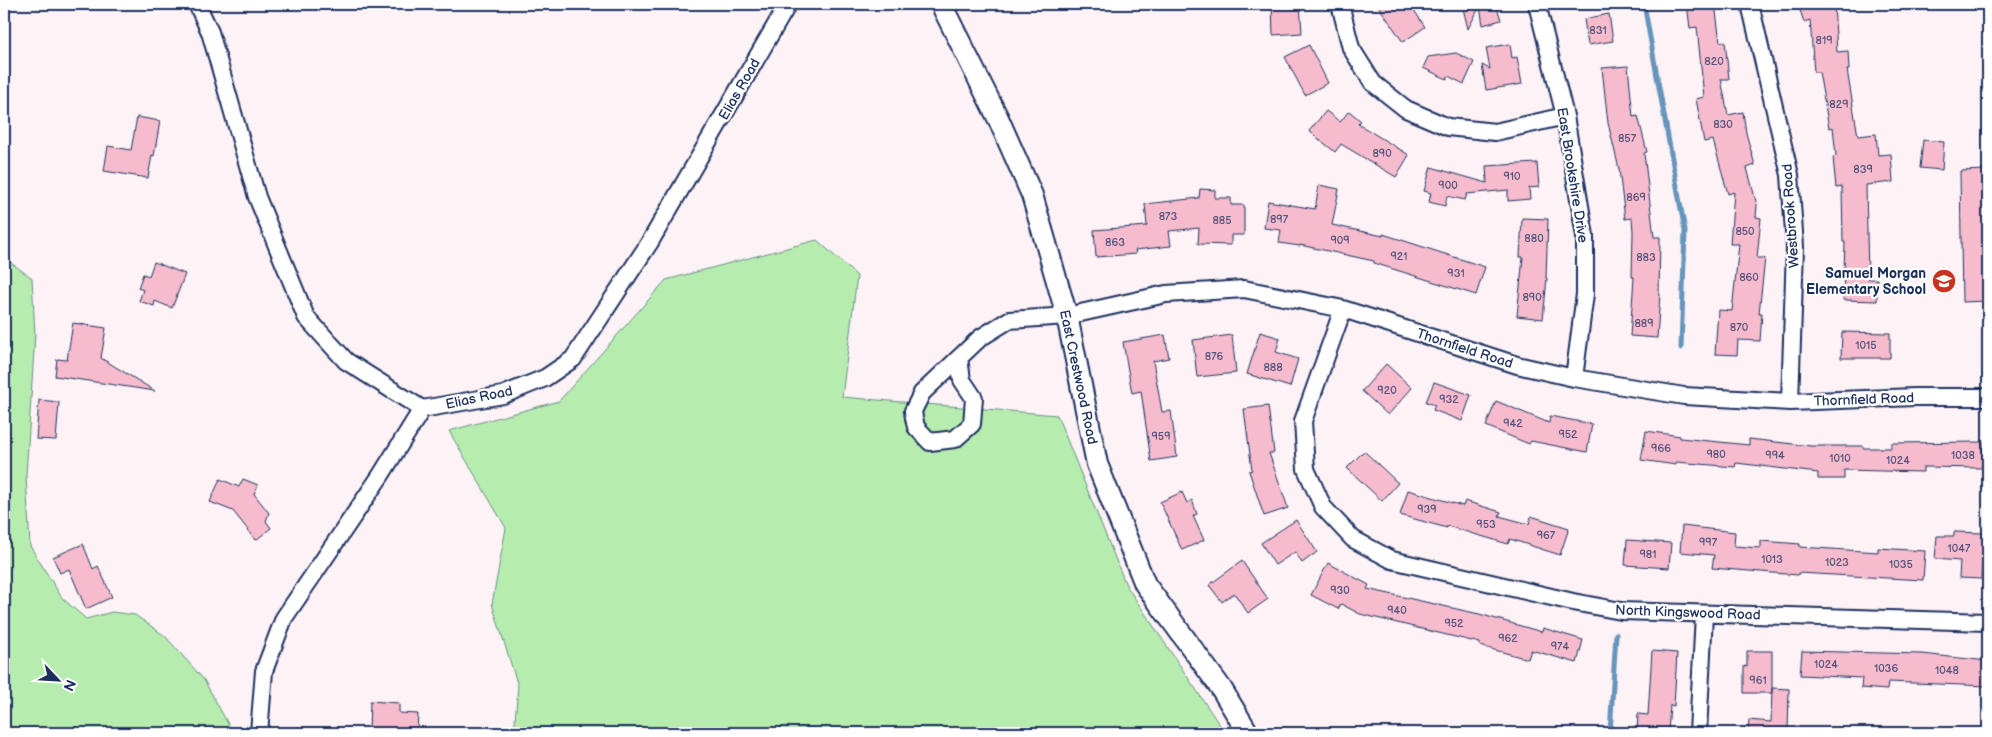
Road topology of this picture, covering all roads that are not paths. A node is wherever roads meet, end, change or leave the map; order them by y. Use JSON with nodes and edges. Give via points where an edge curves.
{"nodes":[{"id":1,"x":197,"y":4,"type":"edge"},
{"id":2,"x":788,"y":4,"type":"edge"},
{"id":3,"x":941,"y":4,"type":"edge"},
{"id":4,"x":1340,"y":4,"type":"edge"},
{"id":5,"x":1537,"y":4,"type":"edge"},
{"id":6,"x":1750,"y":4,"type":"edge"},
{"id":7,"x":1565,"y":116,"type":"junction"},
{"id":8,"x":1342,"y":309,"type":"junction"},
{"id":9,"x":1067,"y":316,"type":"junction"},
{"id":10,"x":960,"y":358,"type":"junction"},
{"id":11,"x":1574,"y":378,"type":"junction"},
{"id":12,"x":1988,"y":397,"type":"edge"},
{"id":13,"x":1790,"y":402,"type":"junction"},
{"id":14,"x":422,"y":409,"type":"junction"},
{"id":15,"x":1704,"y":614,"type":"junction"},
{"id":16,"x":1988,"y":622,"type":"edge"},
{"id":17,"x":259,"y":733,"type":"edge"},
{"id":18,"x":1248,"y":733,"type":"edge"},
{"id":19,"x":1698,"y":733,"type":"edge"}],
"edges":[{"from":1,"to":14,"type":"street","via":[[210,32],[258,197],[306,317],[346,361]]},
{"from":2,"to":14,"type":"street","name":"Elias Road","via":[[650,242],[573,359],[545,378],[503,395]]},
{"from":3,"to":9,"type":"street","name":"East Crestwood Road","via":[[1032,195]]},
{"from":4,"to":7,"type":"street","via":[[1351,48],[1373,83],[1406,109],[1448,127],[1495,132]]},
{"from":5,"to":7,"type":"street","name":"East Brookshire Drive"},
{"from":6,"to":13,"type":"street","name":"Westbrook Road","via":[[1790,175],[1795,247]]},
{"from":7,"to":11,"type":"street","name":"East Brookshire Drive","via":[[1586,236],[1585,294]]},
{"from":8,"to":9,"type":"street","name":"Thornfield Road","via":[[1244,289],[1166,294]]},
{"from":8,"to":11,"type":"street","name":"Thornfield Road","via":[[1517,365]]},
{"from":8,"to":15,"type":"street","name":"North Kingswood Road","via":[[1304,421],[1306,469],[1323,507],[1353,539],[1392,560],[1573,602],[1621,611]]},
{"from":9,"to":10,"type":"street","name":"Thornfield Road","via":[[1009,320],[980,338]]},
{"from":9,"to":18,"type":"street","name":"East Crestwood Road","via":[[1097,464],[1145,584],[1221,688]]},
{"from":10,"to":10,"type":"street","name":"Thornfield Road","via":[[922,393],[913,412],[916,428],[930,442],[955,439],[972,424],[974,398],[962,380]]},
{"from":11,"to":13,"type":"street","name":"Thornfield Road","via":[[1684,396]]},
{"from":12,"to":13,"type":"street","name":"Thornfield Road"},
{"from":14,"to":17,"type":"street","via":[[284,618],[264,671]]},
{"from":15,"to":16,"type":"street","name":"North Kingswood Road"},
{"from":15,"to":19,"type":"street"}]}
